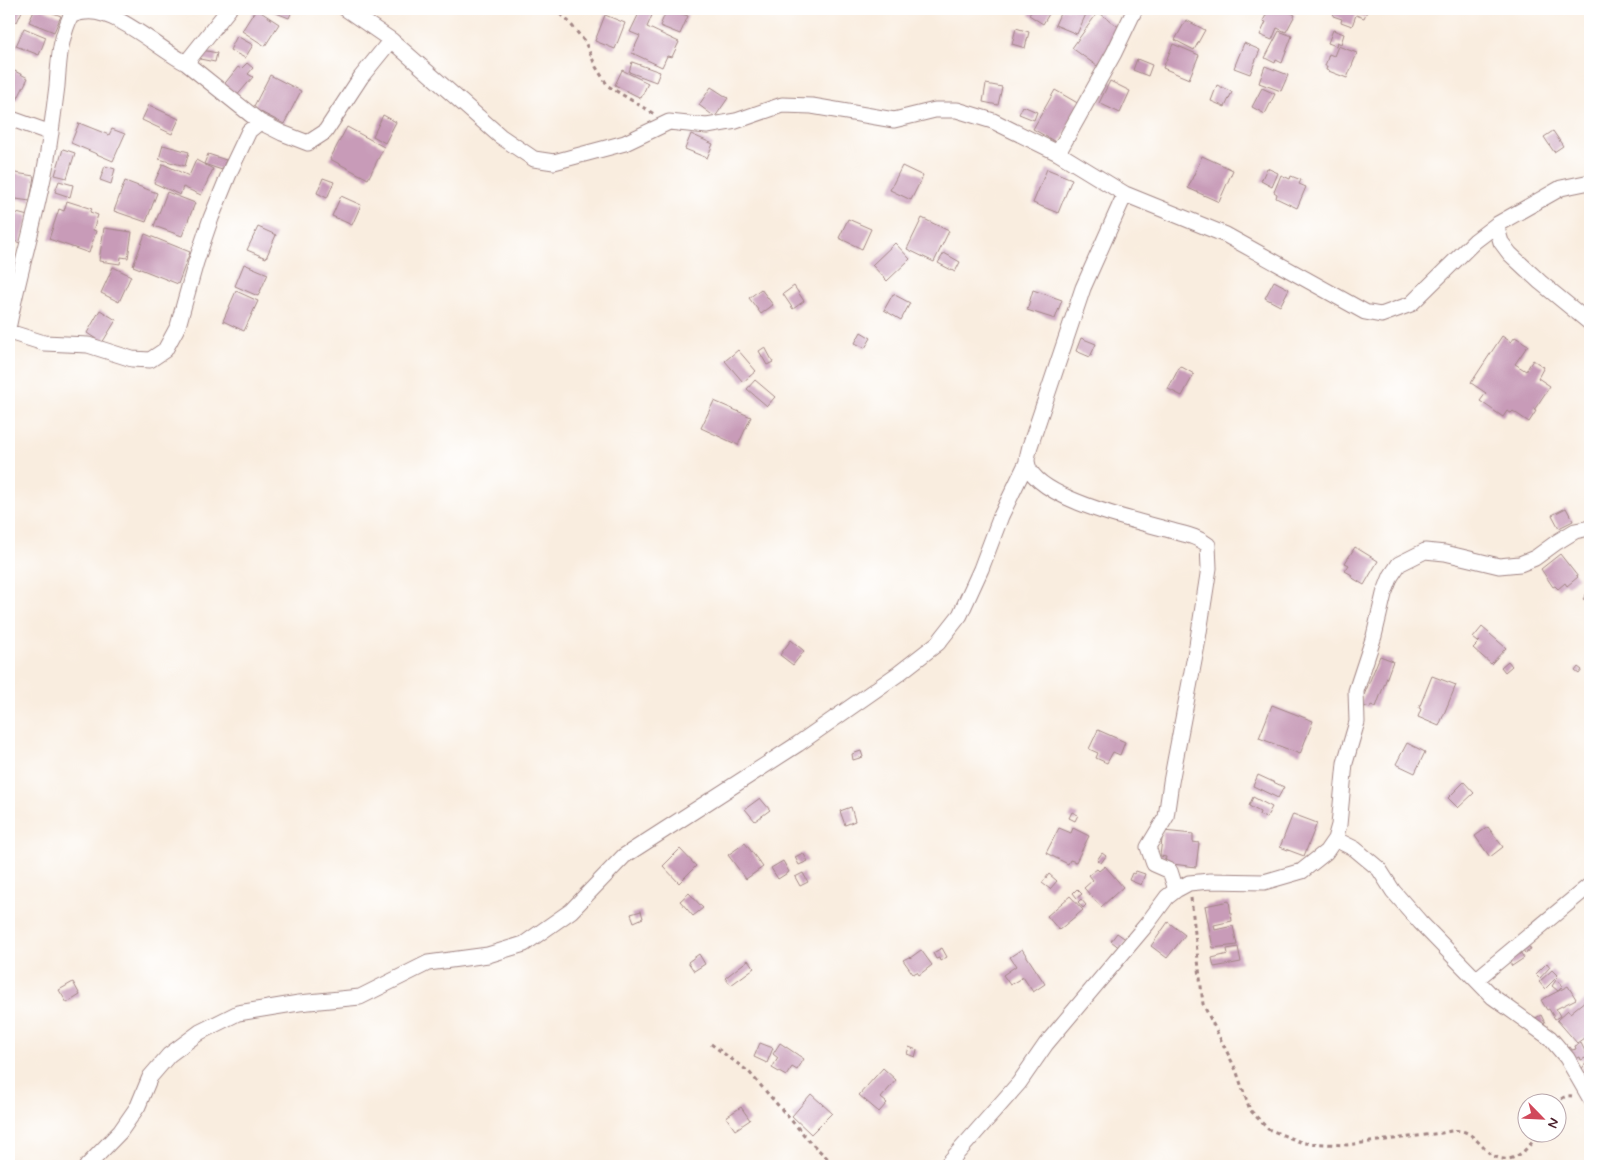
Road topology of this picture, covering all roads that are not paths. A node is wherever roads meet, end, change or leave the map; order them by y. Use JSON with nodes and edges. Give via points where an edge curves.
{"nodes":[{"id":1,"x":229,"y":9,"type":"edge"},
{"id":2,"x":346,"y":9,"type":"edge"},
{"id":3,"x":1135,"y":9,"type":"edge"},
{"id":4,"x":72,"y":12,"type":"edge"},
{"id":5,"x":391,"y":40,"type":"junction"},
{"id":6,"x":186,"y":63,"type":"junction"},
{"id":7,"x":9,"y":118,"type":"edge"},
{"id":8,"x":260,"y":122,"type":"junction"},
{"id":9,"x":51,"y":133,"type":"junction"},
{"id":10,"x":1058,"y":153,"type":"junction"},
{"id":11,"x":1590,"y":182,"type":"edge"},
{"id":12,"x":1125,"y":194,"type":"junction"},
{"id":13,"x":1496,"y":225,"type":"junction"},
{"id":14,"x":1590,"y":323,"type":"edge"},
{"id":15,"x":9,"y":324,"type":"edge"},
{"id":16,"x":9,"y":332,"type":"edge"},
{"id":17,"x":1027,"y":462,"type":"junction"},
{"id":18,"x":1590,"y":528,"type":"edge"},
{"id":19,"x":1335,"y":839,"type":"junction"},
{"id":20,"x":1590,"y":885,"type":"edge"},
{"id":21,"x":1182,"y":886,"type":"junction"},
{"id":22,"x":1477,"y":979,"type":"junction"},
{"id":23,"x":1590,"y":1098,"type":"edge"},
{"id":24,"x":88,"y":1166,"type":"edge"},
{"id":25,"x":946,"y":1166,"type":"edge"}],
"edges":[{"from":1,"to":6,"type":"street"},
{"from":2,"to":5,"type":"street"},
{"from":3,"to":10,"type":"street"},
{"from":4,"to":6,"type":"street","via":[[100,13],[139,31]]},
{"from":4,"to":9,"type":"street","via":[[63,32],[58,59]]},
{"from":5,"to":8,"type":"street","via":[[361,77],[325,132],[308,142]]},
{"from":5,"to":10,"type":"street","via":[[500,136],[534,159],[554,162],[625,143],[669,122],[707,126],[736,121],[782,105],[812,106],[894,120],[935,110],[957,110],[993,121]]},
{"from":6,"to":8,"type":"street"},
{"from":7,"to":9,"type":"street"},
{"from":8,"to":16,"type":"street","via":[[249,131],[231,169],[196,262],[178,326],[165,350],[150,360],[132,358],[88,345],[44,343]]},
{"from":9,"to":15,"type":"street"},
{"from":10,"to":12,"type":"street"},
{"from":11,"to":13,"type":"street","via":[[1561,188]]},
{"from":12,"to":13,"type":"street","via":[[1226,235],[1365,312],[1381,315],[1411,304],[1474,241]]},
{"from":12,"to":17,"type":"street","via":[[1083,288]]},
{"from":13,"to":14,"type":"street","via":[[1501,242],[1510,254]]},
{"from":17,"to":21,"type":"street","via":[[1036,478],[1074,502],[1200,538],[1208,545],[1209,568],[1199,635],[1166,817],[1148,847],[1154,864],[1170,872]]},
{"from":17,"to":24,"type":"street","via":[[960,615],[938,643],[898,674],[798,744],[624,856],[571,911],[524,944],[488,955],[428,963],[360,997],[238,1013],[200,1032],[169,1055],[150,1076],[138,1106],[120,1132]]},
{"from":18,"to":19,"type":"street","via":[[1575,531],[1535,558],[1520,564],[1499,566],[1425,551],[1399,564],[1384,594],[1356,691],[1357,722],[1345,763]]},
{"from":19,"to":21,"type":"street","via":[[1326,852],[1302,871],[1264,882],[1210,881]]},
{"from":19,"to":22,"type":"street","via":[[1355,848],[1378,869],[1409,909]]},
{"from":20,"to":22,"type":"street"},
{"from":21,"to":25,"type":"street","via":[[1167,897],[1046,1044],[1019,1083]]},
{"from":22,"to":23,"type":"street","via":[[1493,997],[1550,1038],[1567,1058]]}]}
